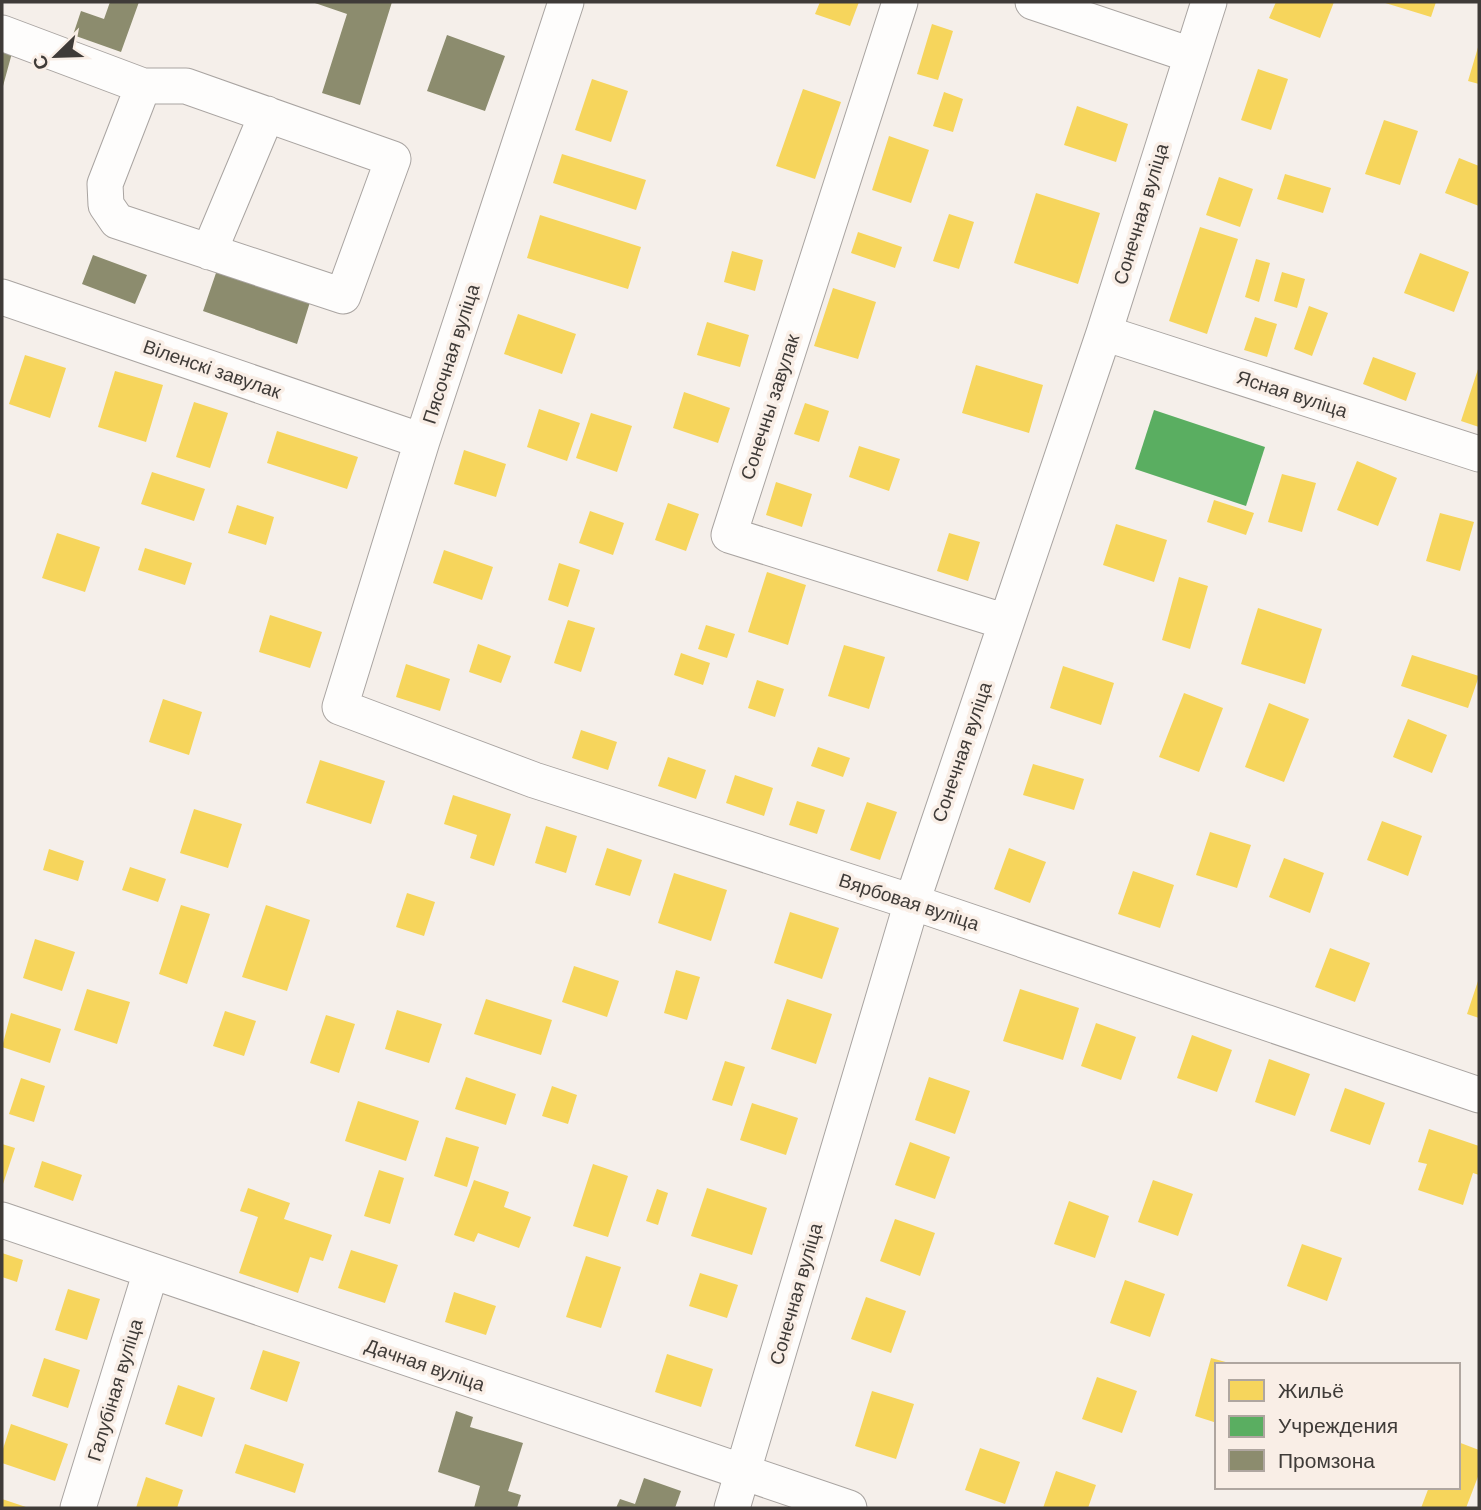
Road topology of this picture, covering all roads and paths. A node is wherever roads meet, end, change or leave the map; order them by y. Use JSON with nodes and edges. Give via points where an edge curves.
{"nodes":[{"id":1,"x":566,"y":2,"type":"edge"},
{"id":2,"x":900,"y":2,"type":"edge"},
{"id":3,"x":1033,"y":2,"type":"edge"},
{"id":4,"x":1209,"y":2,"type":"edge"},
{"id":5,"x":2,"y":33,"type":"edge"},
{"id":6,"x":1191,"y":55,"type":"junction"},
{"id":7,"x":143,"y":86,"type":"junction"},
{"id":8,"x":267,"y":114,"type":"junction"},
{"id":9,"x":209,"y":252,"type":"junction"},
{"id":10,"x":2,"y":297,"type":"edge"},
{"id":11,"x":1104,"y":333,"type":"junction"},
{"id":12,"x":422,"y":441,"type":"junction"},
{"id":13,"x":1479,"y":454,"type":"edge"},
{"id":14,"x":1006,"y":622,"type":"junction"},
{"id":15,"x":340,"y":707,"type":"joint"},
{"id":16,"x":912,"y":902,"type":"junction"},
{"id":17,"x":1479,"y":1095,"type":"edge"},
{"id":18,"x":2,"y":1220,"type":"edge"},
{"id":19,"x":151,"y":1271,"type":"junction"},
{"id":20,"x":743,"y":1474,"type":"junction"},
{"id":21,"x":78,"y":1508,"type":"edge"},
{"id":22,"x":732,"y":1508,"type":"edge"},
{"id":23,"x":849,"y":1508,"type":"edge"}],
"edges":[{"from":1,"to":12,"type":"street","name":"Пясочная вуліца"},
{"from":2,"to":14,"type":"street","name":"Сонечны завулак","via":[[729,535]]},
{"from":3,"to":6,"type":"street"},
{"from":4,"to":6,"type":"street","name":"Сонечная вуліца"},
{"from":5,"to":7,"type":"street"},
{"from":6,"to":11,"type":"street","name":"Сонечная вуліца"},
{"from":7,"to":8,"type":"street","via":[[186,86]]},
{"from":7,"to":9,"type":"street","via":[[105,184],[106,205],[117,221]]},
{"from":8,"to":9,"type":"street"},
{"from":8,"to":9,"type":"street","via":[[393,159],[343,296]]},
{"from":10,"to":12,"type":"street","name":"Віленскі завулак"},
{"from":11,"to":13,"type":"street","name":"Ясная вуліца"},
{"from":11,"to":14,"type":"street","name":"Сонечная вуліца"},
{"from":12,"to":15,"type":"street","name":"Пясочная вуліца"},
{"from":14,"to":16,"type":"street","name":"Сонечная вуліца"},
{"from":15,"to":16,"type":"street","name":"Вярбовая вуліца","via":[[534,780]]},
{"from":16,"to":17,"type":"street","name":"Вярбовая вуліца"},
{"from":16,"to":20,"type":"street","name":"Сонечная вуліца"},
{"from":18,"to":19,"type":"street","name":"Дачная вуліца"},
{"from":19,"to":20,"type":"street","name":"Дачная вуліца"},
{"from":19,"to":21,"type":"street","name":"Галубіная вуліца"},
{"from":20,"to":22,"type":"street","name":"Сонечная вуліца"},
{"from":20,"to":23,"type":"street","name":"Дачная вуліца"}]}
